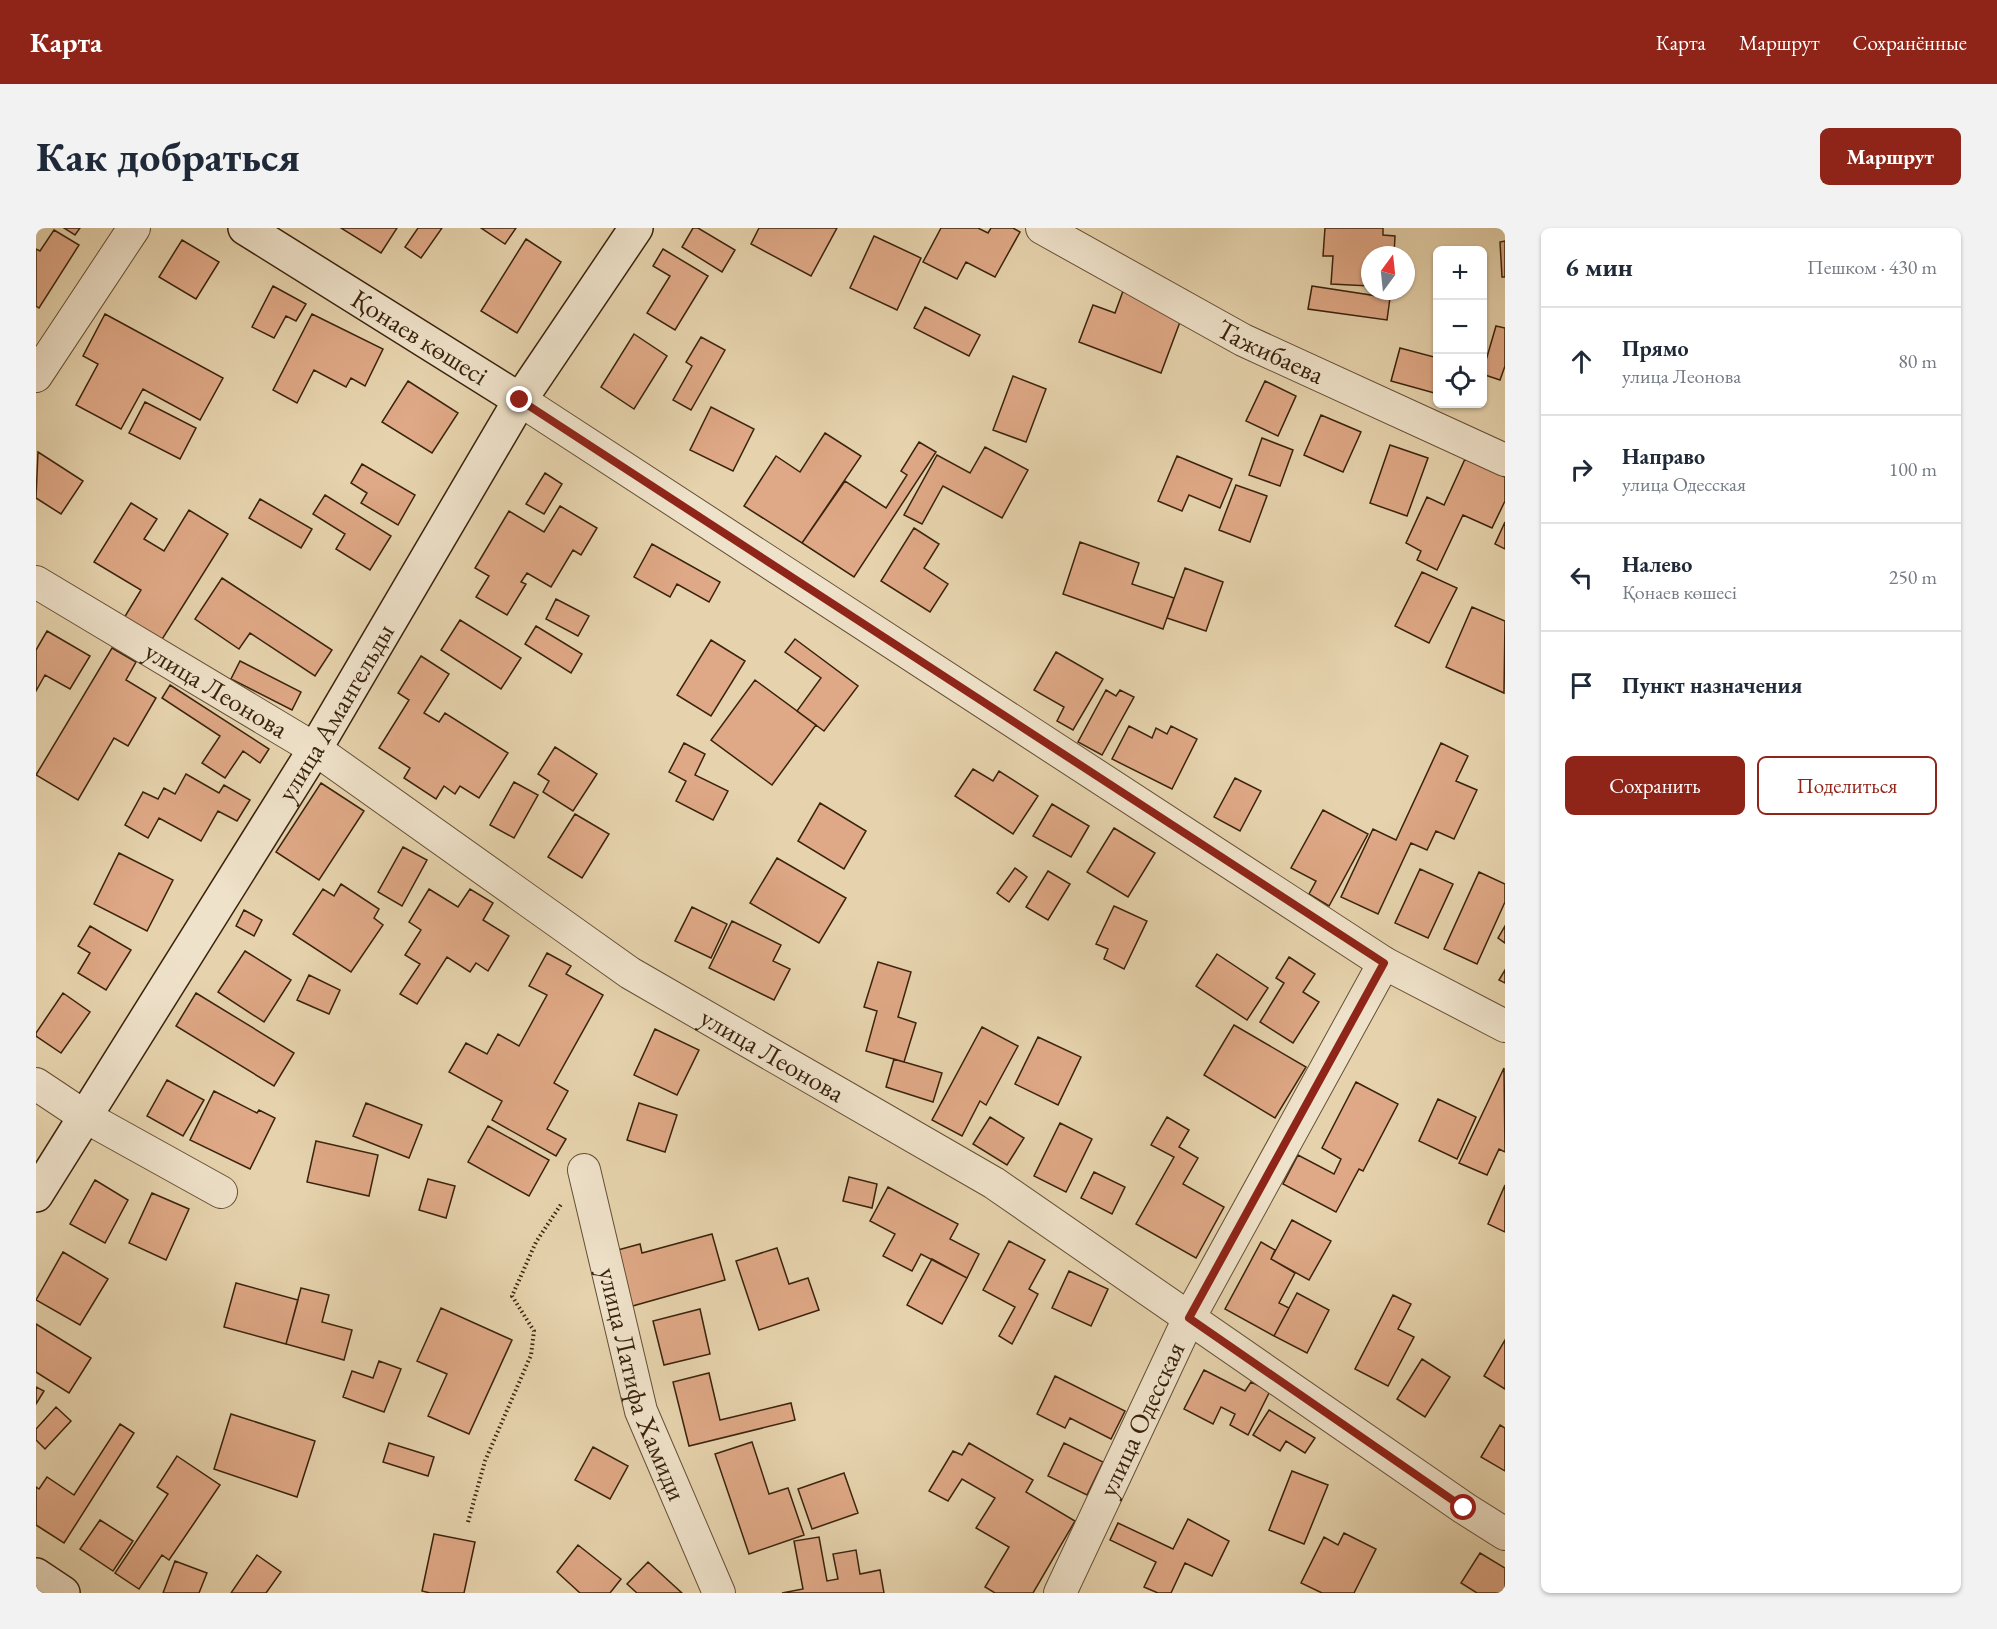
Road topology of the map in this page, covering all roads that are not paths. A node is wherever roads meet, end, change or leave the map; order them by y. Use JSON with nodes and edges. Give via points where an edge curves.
{"nodes":[{"id":1,"x":134,"y":228,"type":"edge"},
{"id":2,"x":245,"y":228,"type":"edge"},
{"id":3,"x":636,"y":228,"type":"edge"},
{"id":4,"x":1042,"y":228,"type":"edge"},
{"id":5,"x":36,"y":376,"type":"edge"},
{"id":6,"x":520,"y":400,"type":"junction"},
{"id":7,"x":1505,"y":460,"type":"edge"},
{"id":8,"x":36,"y":582,"type":"edge"},
{"id":9,"x":315,"y":749,"type":"junction"},
{"id":10,"x":1384,"y":963,"type":"junction"},
{"id":11,"x":1505,"y":1026,"type":"edge"},
{"id":12,"x":36,"y":1084,"type":"edge"},
{"id":13,"x":84,"y":1116,"type":"junction"},
{"id":14,"x":584,"y":1170,"type":"road end"},
{"id":15,"x":221,"y":1192,"type":"dead end"},
{"id":16,"x":36,"y":1195,"type":"edge"},
{"id":17,"x":1189,"y":1318,"type":"junction"},
{"id":18,"x":1505,"y":1534,"type":"edge"},
{"id":19,"x":36,"y":1575,"type":"edge"},
{"id":20,"x":63,"y":1593,"type":"edge"},
{"id":21,"x":718,"y":1593,"type":"edge"},
{"id":22,"x":1060,"y":1593,"type":"edge"}],
"edges":[{"from":1,"to":5,"type":"street"},
{"from":2,"to":6,"type":"main road","name":"Қонаев көшесі"},
{"from":3,"to":6,"type":"main road","name":"улица Амангельды"},
{"from":4,"to":7,"type":"street","name":"Тажибаева","via":[[1244,340]]},
{"from":6,"to":9,"type":"main road","name":"улица Амангельды"},
{"from":6,"to":10,"type":"street","name":"Қонаев көшесі"},
{"from":8,"to":9,"type":"street","name":"улица Леонова"},
{"from":9,"to":13,"type":"main road","name":"улица Амангельды"},
{"from":9,"to":17,"type":"street","name":"улица Леонова","via":[[630,973],[994,1183]]},
{"from":10,"to":11,"type":"street","name":"Қонаев көшесі"},
{"from":10,"to":17,"type":"street","name":"улица Одесская"},
{"from":12,"to":13,"type":"street"},
{"from":13,"to":15,"type":"street"},
{"from":13,"to":16,"type":"main road","name":"улица Амангельды"},
{"from":14,"to":21,"type":"street","name":"улица Латифа Хамиди","via":[[641,1411]]},
{"from":17,"to":18,"type":"street","name":"улица Леонова"},
{"from":17,"to":22,"type":"street","name":"улица Одесская"},
{"from":19,"to":20,"type":"main road"}]}
